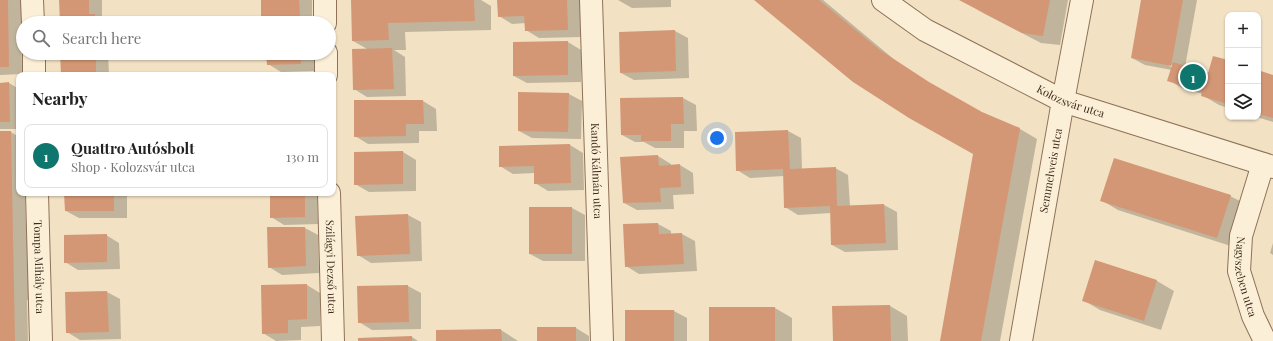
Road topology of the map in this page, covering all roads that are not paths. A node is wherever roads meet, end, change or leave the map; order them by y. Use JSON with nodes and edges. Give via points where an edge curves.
{"nodes":[{"id":1,"x":32,"y":0,"type":"edge"},
{"id":2,"x":325,"y":0,"type":"edge"},
{"id":3,"x":591,"y":0,"type":"edge"},
{"id":4,"x":883,"y":0,"type":"edge"},
{"id":5,"x":1082,"y":0,"type":"edge"},
{"id":6,"x":33,"y":16,"type":"edge"},
{"id":7,"x":325,"y":16,"type":"edge"},
{"id":8,"x":34,"y":60,"type":"edge"},
{"id":9,"x":326,"y":60,"type":"edge"},
{"id":10,"x":34,"y":72,"type":"edge"},
{"id":11,"x":326,"y":72,"type":"edge"},
{"id":12,"x":1063,"y":101,"type":"junction"},
{"id":13,"x":1268,"y":165,"type":"edge"},
{"id":14,"x":37,"y":196,"type":"edge"},
{"id":15,"x":329,"y":196,"type":"edge"},
{"id":16,"x":40,"y":341,"type":"edge"},
{"id":17,"x":333,"y":341,"type":"edge"},
{"id":18,"x":602,"y":341,"type":"edge"},
{"id":19,"x":1021,"y":341,"type":"edge"},
{"id":20,"x":1266,"y":341,"type":"edge"}],
"edges":[{"from":1,"to":6,"type":"street"},
{"from":2,"to":7,"type":"street"},
{"from":3,"to":18,"type":"street","name":"Kandó Kálmán utca"},
{"from":4,"to":12,"type":"street","name":"Kolozsvár utca","via":[[925,30]]},
{"from":5,"to":12,"type":"street","name":"Semmelweis utca"},
{"from":8,"to":10,"type":"street"},
{"from":9,"to":11,"type":"street"},
{"from":12,"to":13,"type":"street","name":"Kolozsvár utca"},
{"from":12,"to":19,"type":"street","name":"Semmelweis utca"},
{"from":13,"to":20,"type":"street","name":"Nagyszeben utca","via":[[1241,236],[1239,271],[1253,316]]},
{"from":14,"to":16,"type":"street","name":"Tompa Mihály utca"},
{"from":15,"to":17,"type":"street","name":"Szilágyi Dezső utca"}]}
